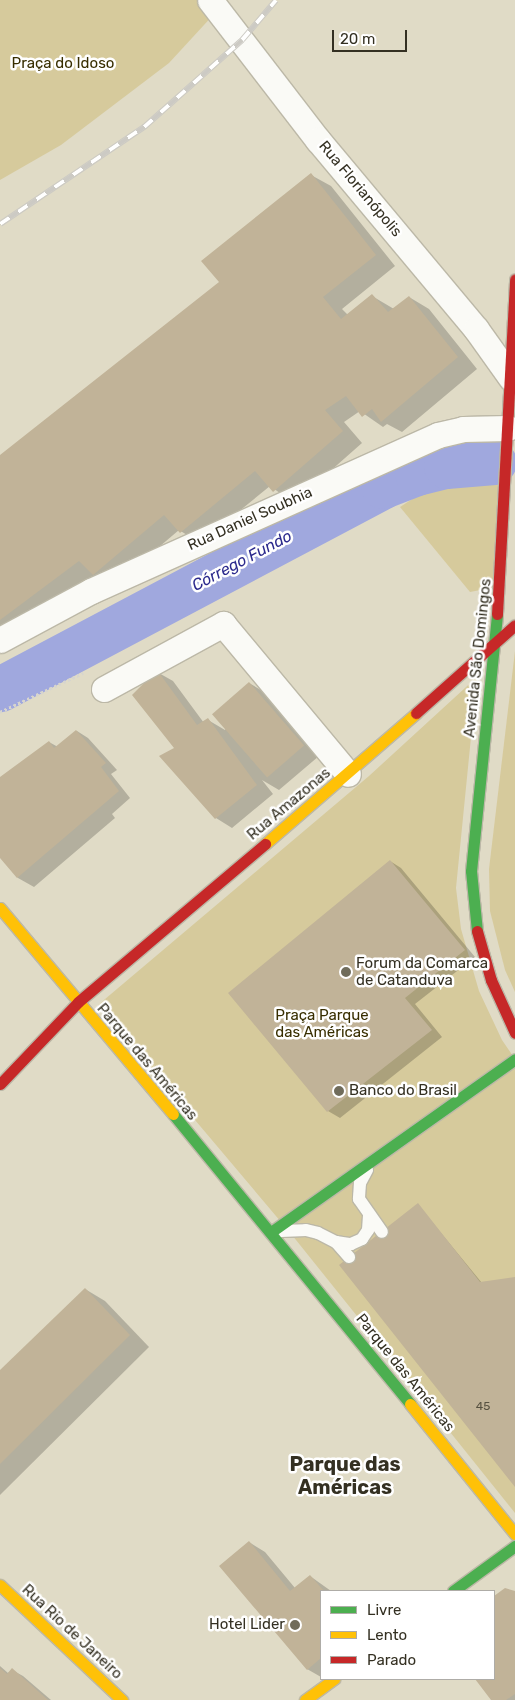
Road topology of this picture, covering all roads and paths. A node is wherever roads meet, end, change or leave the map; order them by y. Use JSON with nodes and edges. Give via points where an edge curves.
{"nodes":[{"id":1,"x":210,"y":0,"type":"edge"},
{"id":2,"x":515,"y":278,"type":"edge"},
{"id":3,"x":511,"y":378,"type":"junction"},
{"id":4,"x":508,"y":428,"type":"junction"},
{"id":5,"x":515,"y":625,"type":"edge"},
{"id":6,"x":0,"y":640,"type":"edge"},
{"id":7,"x":495,"y":640,"type":"junction"},
{"id":8,"x":104,"y":689,"type":"dead end"},
{"id":9,"x":348,"y":774,"type":"junction"},
{"id":10,"x":0,"y":908,"type":"edge"},
{"id":11,"x":78,"y":1002,"type":"junction"},
{"id":12,"x":515,"y":1033,"type":"edge"},
{"id":13,"x":515,"y":1059,"type":"edge"},
{"id":14,"x":0,"y":1084,"type":"edge"},
{"id":15,"x":372,"y":1160,"type":"junction"},
{"id":16,"x":369,"y":1216,"type":"junction"},
{"id":17,"x":271,"y":1232,"type":"junction"},
{"id":18,"x":382,"y":1232,"type":"dead end"},
{"id":19,"x":336,"y":1242,"type":"junction"},
{"id":20,"x":349,"y":1257,"type":"dead end"},
{"id":21,"x":515,"y":1534,"type":"edge"},
{"id":22,"x":515,"y":1546,"type":"edge"},
{"id":23,"x":0,"y":1585,"type":"edge"},
{"id":24,"x":454,"y":1590,"type":"edge"},
{"id":25,"x":333,"y":1680,"type":"edge"},
{"id":26,"x":122,"y":1700,"type":"edge"},
{"id":27,"x":305,"y":1700,"type":"edge"}],
"edges":[{"from":1,"to":3,"type":"street","name":"Rua Florianópolis","via":[[318,140],[476,329]]},
{"from":2,"to":3,"type":"main road","name":"Avenida São Domingos"},
{"from":3,"to":4,"type":"main road","name":"Avenida São Domingos"},
{"from":4,"to":6,"type":"street","name":"Rua Daniel Soubhia","via":[[463,429],[438,435],[91,590]]},
{"from":4,"to":7,"type":"main road","name":"Avenida São Domingos"},
{"from":5,"to":7,"type":"main road","name":"Rua Amazonas"},
{"from":7,"to":9,"type":"main road","name":"Rua Amazonas"},
{"from":7,"to":12,"type":"main road","name":"Avenida São Domingos","via":[[471,871],[473,907],[490,980]]},
{"from":8,"to":9,"type":"street","via":[[223,624]]},
{"from":9,"to":11,"type":"main road","name":"Rua Amazonas"},
{"from":10,"to":11,"type":"main road","name":"Parque das Américas"},
{"from":11,"to":14,"type":"main road","name":"Rua Amazonas"},
{"from":11,"to":17,"type":"main road","name":"Parque das Américas"},
{"from":13,"to":15,"type":"main road"},
{"from":15,"to":16,"type":"lane","via":[[360,1183],[360,1199]]},
{"from":15,"to":17,"type":"main road"},
{"from":16,"to":18,"type":"lane"},
{"from":16,"to":19,"type":"lane","via":[[368,1230],[362,1239],[351,1244]]},
{"from":17,"to":19,"type":"lane","via":[[306,1230]]},
{"from":17,"to":21,"type":"main road","name":"Parque das Américas"},
{"from":19,"to":20,"type":"lane"},
{"from":22,"to":24,"type":"main road"},
{"from":23,"to":26,"type":"main road","name":"Rua Rio de Janeiro"},
{"from":25,"to":27,"type":"main road"}]}
